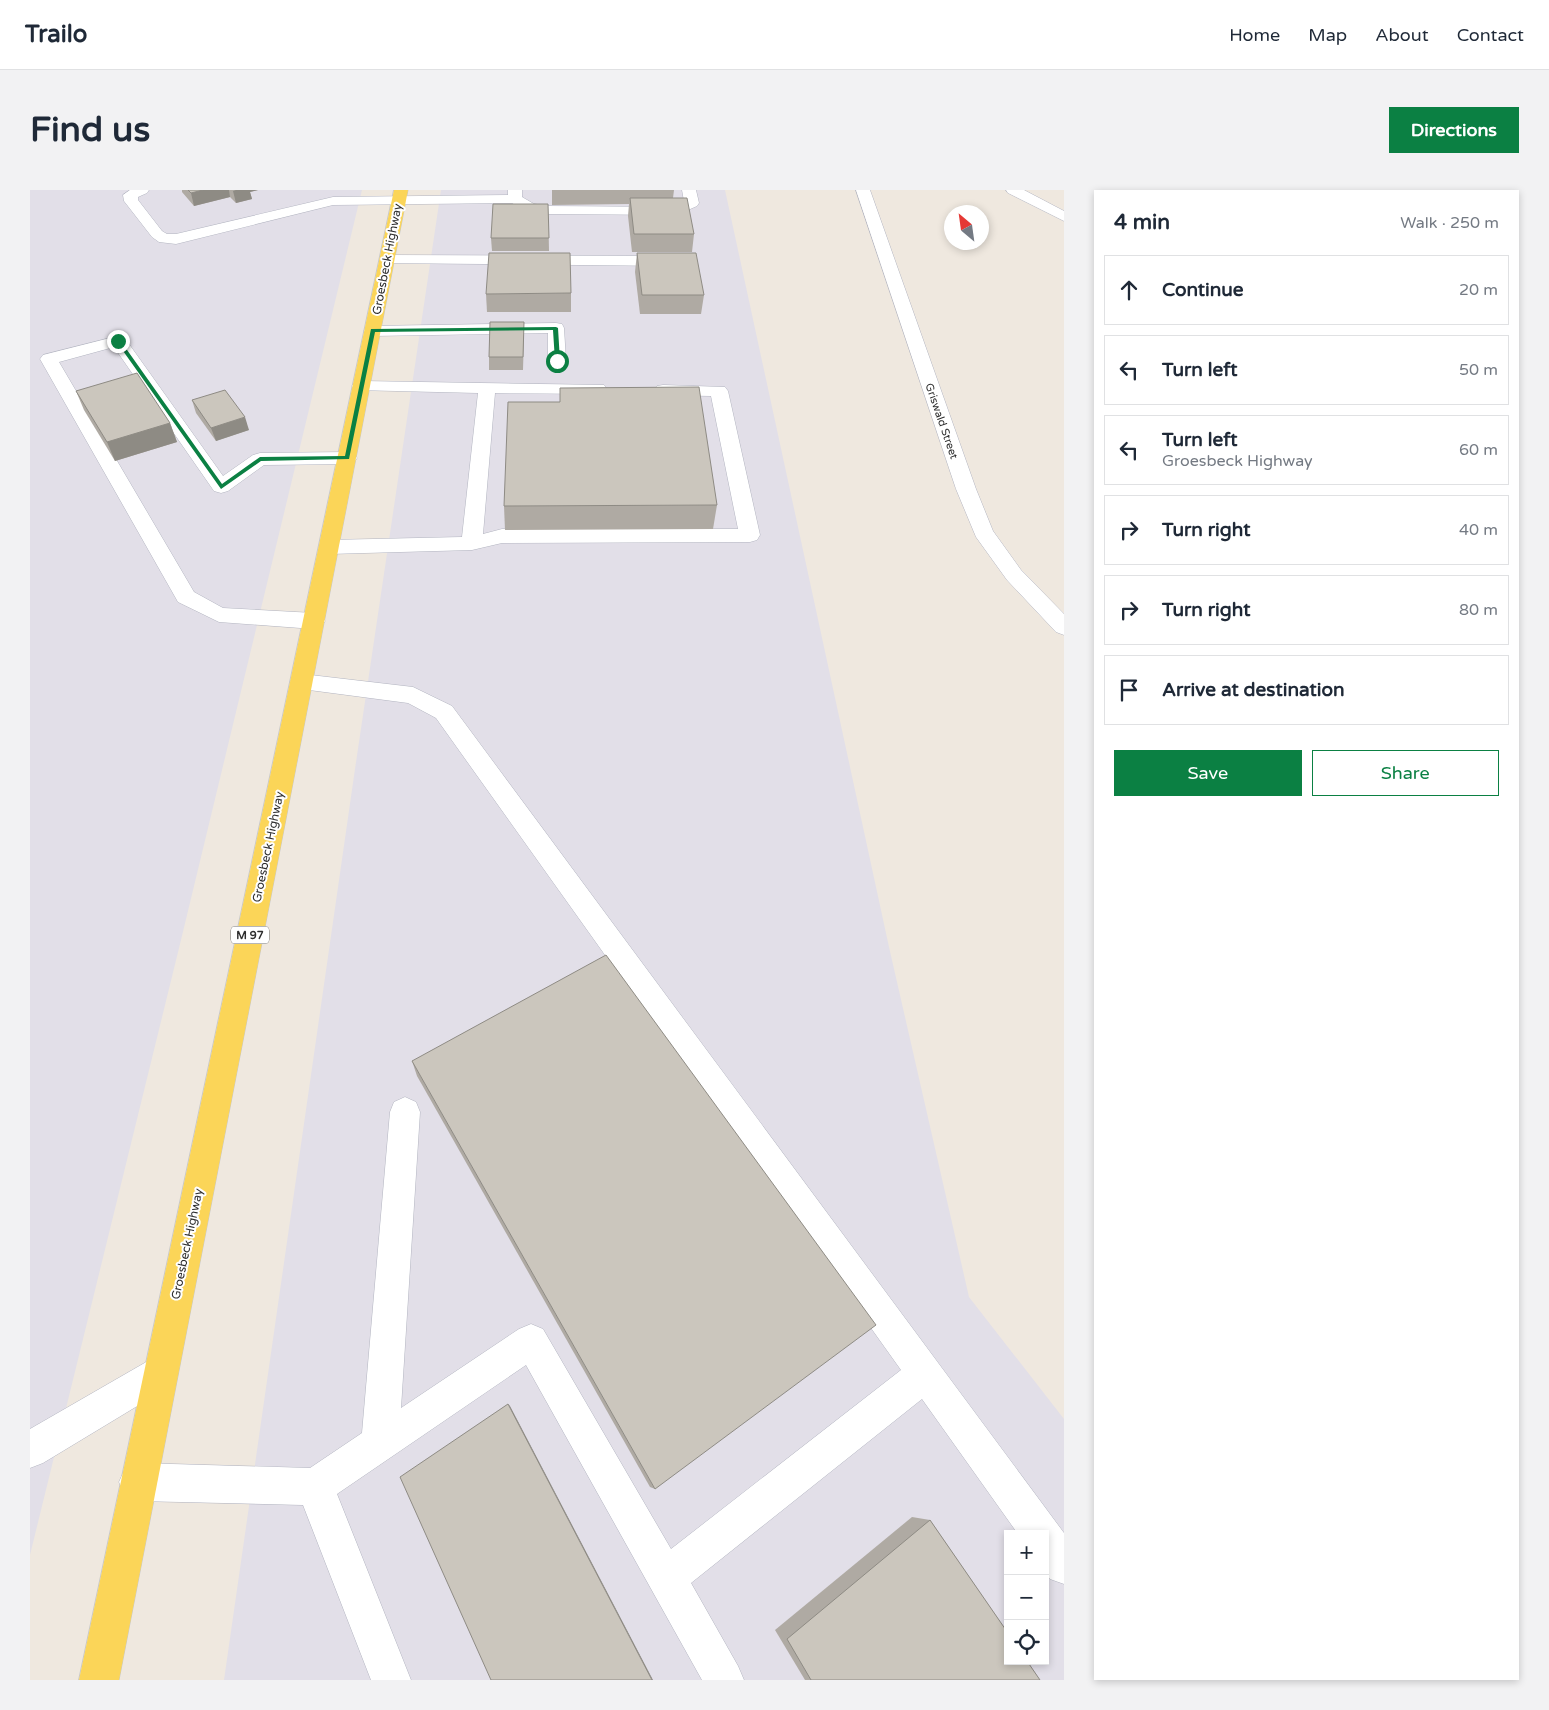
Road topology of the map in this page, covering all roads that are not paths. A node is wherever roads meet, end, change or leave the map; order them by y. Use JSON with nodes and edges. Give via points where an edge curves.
{"nodes":[{"id":1,"x":142,"y":190,"type":"edge"},
{"id":2,"x":689,"y":190,"type":"edge"},
{"id":3,"x":863,"y":190,"type":"edge"},
{"id":4,"x":1013,"y":190,"type":"edge"},
{"id":5,"x":515,"y":194,"type":"edge"},
{"id":6,"x":400,"y":195,"type":"edge"},
{"id":7,"x":318,"y":197,"type":"edge"},
{"id":8,"x":1064,"y":217,"type":"edge"},
{"id":9,"x":386,"y":260,"type":"junction"},
{"id":10,"x":678,"y":261,"type":"edge"},
{"id":11,"x":372,"y":330,"type":"junction"},
{"id":12,"x":557,"y":361,"type":"dead end"},
{"id":13,"x":361,"y":386,"type":"junction"},
{"id":14,"x":487,"y":388,"type":"junction"},
{"id":15,"x":620,"y":390,"type":"edge"},
{"id":16,"x":650,"y":390,"type":"edge"},
{"id":17,"x":347,"y":458,"type":"junction"},
{"id":18,"x":472,"y":543,"type":"junction"},
{"id":19,"x":329,"y":547,"type":"junction"},
{"id":20,"x":314,"y":621,"type":"junction"},
{"id":21,"x":1064,"y":627,"type":"edge"},
{"id":22,"x":302,"y":682,"type":"junction"},
{"id":23,"x":405,"y":1112,"type":"dead end"},
{"id":24,"x":160,"y":1373,"type":"junction"},
{"id":25,"x":925,"y":1374,"type":"junction"},
{"id":26,"x":380,"y":1442,"type":"junction"},
{"id":27,"x":30,"y":1450,"type":"edge"},
{"id":28,"x":138,"y":1482,"type":"junction"},
{"id":29,"x":315,"y":1487,"type":"junction"},
{"id":30,"x":1038,"y":1530,"type":"edge"},
{"id":31,"x":1049,"y":1544,"type":"edge"},
{"id":32,"x":1064,"y":1565,"type":"edge"},
{"id":33,"x":666,"y":1578,"type":"junction"},
{"id":34,"x":99,"y":1680,"type":"edge"},
{"id":35,"x":391,"y":1680,"type":"edge"},
{"id":36,"x":724,"y":1680,"type":"edge"}],
"edges":[{"from":1,"to":7,"type":"street","via":[[130,195],[131,201],[164,239],[176,239]]},
{"from":2,"to":5,"type":"street","via":[[692,203],[677,211],[547,210],[530,208]]},
{"from":3,"to":21,"type":"street","name":"Griswald Street","via":[[983,532],[1014,575]]},
{"from":4,"to":8,"type":"street"},
{"from":5,"to":6,"type":"street"},
{"from":6,"to":7,"type":"street","via":[[333,201]]},
{"from":6,"to":9,"type":"main road","name":"Groesbeck Highway","number":"M 97"},
{"from":9,"to":10,"type":"street"},
{"from":9,"to":11,"type":"main road","name":"Groesbeck Highway","number":"M 97"},
{"from":11,"to":12,"type":"street","via":[[556,328]]},
{"from":11,"to":13,"type":"main road","name":"Groesbeck Highway","number":"M 97"},
{"from":13,"to":14,"type":"street"},
{"from":13,"to":17,"type":"main road","name":"Groesbeck Highway","number":"M 97"},
{"from":14,"to":15,"type":"street"},
{"from":14,"to":18,"type":"street"},
{"from":16,"to":18,"type":"street","via":[[719,391],[750,535],[502,536]]},
{"from":17,"to":19,"type":"main road","name":"Groesbeck Highway","number":"M 97"},
{"from":17,"to":20,"type":"street","via":[[260,459],[221,487],[118,341],[48,359],[186,597],[219,615]]},
{"from":18,"to":19,"type":"street"},
{"from":19,"to":20,"type":"main road","name":"Groesbeck Highway","number":"M 97"},
{"from":20,"to":22,"type":"main road","name":"Groesbeck Highway","number":"M 97"},
{"from":22,"to":24,"type":"main road","name":"Groesbeck Highway","number":"M 97"},
{"from":22,"to":25,"type":"street","via":[[413,695],[444,712]]},
{"from":23,"to":26,"type":"street"},
{"from":24,"to":27,"type":"street"},
{"from":24,"to":28,"type":"main road","name":"Groesbeck Highway","number":"M 97"},
{"from":25,"to":30,"type":"street"},
{"from":25,"to":33,"type":"street"},
{"from":26,"to":29,"type":"street"},
{"from":26,"to":33,"type":"street","via":[[531,1341]]},
{"from":28,"to":29,"type":"street"},
{"from":28,"to":34,"type":"main road","name":"Groesbeck Highway","number":"M 97"},
{"from":29,"to":35,"type":"street"},
{"from":31,"to":32,"type":"street"},
{"from":33,"to":36,"type":"street"}]}
